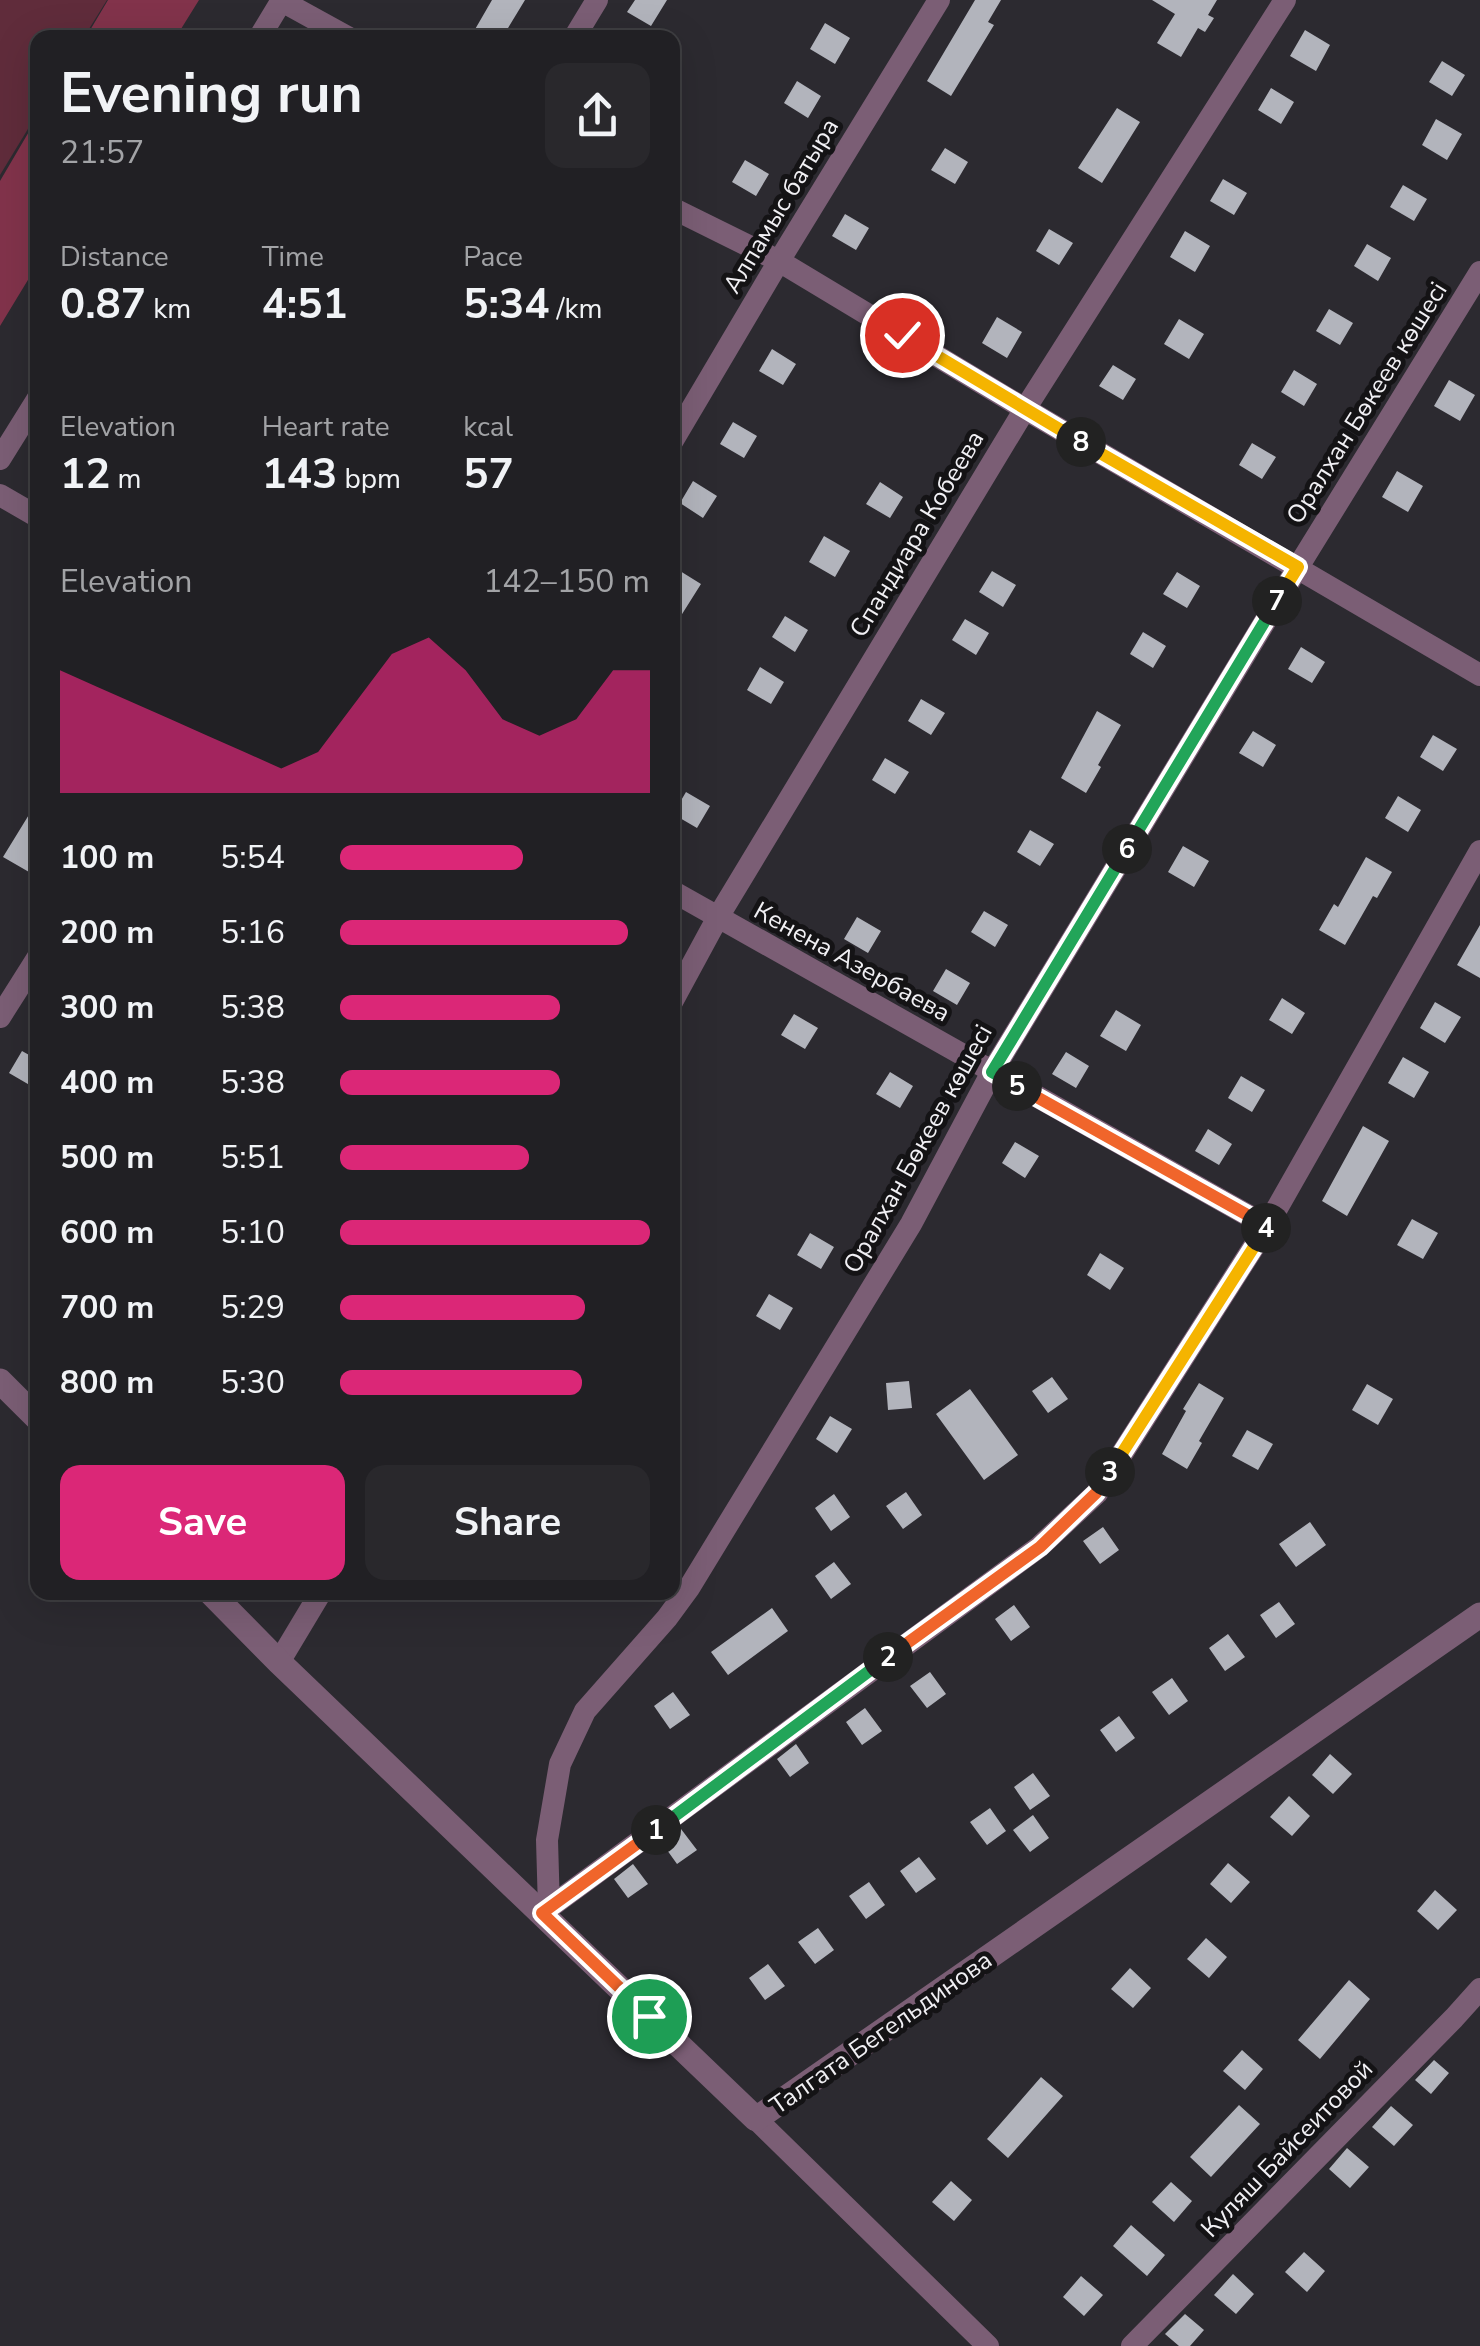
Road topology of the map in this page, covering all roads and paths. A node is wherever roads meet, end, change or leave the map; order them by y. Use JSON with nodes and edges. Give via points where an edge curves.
{"nodes":[{"id":1,"x":282,"y":0,"type":"edge"},
{"id":2,"x":596,"y":0,"type":"edge"},
{"id":3,"x":939,"y":0,"type":"edge"},
{"id":4,"x":1285,"y":0,"type":"edge"},
{"id":5,"x":264,"y":30,"type":"edge"},
{"id":6,"x":335,"y":30,"type":"edge"},
{"id":7,"x":579,"y":30,"type":"edge"},
{"id":8,"x":680,"y":212,"type":"edge"},
{"id":9,"x":779,"y":261,"type":"junction"},
{"id":10,"x":1480,"y":272,"type":"edge"},
{"id":11,"x":1025,"y":409,"type":"junction"},
{"id":12,"x":30,"y":411,"type":"edge"},
{"id":13,"x":680,"y":428,"type":"edge"},
{"id":14,"x":0,"y":459,"type":"edge"},
{"id":15,"x":0,"y":495,"type":"edge"},
{"id":16,"x":30,"y":512,"type":"edge"},
{"id":17,"x":1298,"y":567,"type":"junction"},
{"id":18,"x":1480,"y":675,"type":"edge"},
{"id":19,"x":1480,"y":851,"type":"edge"},
{"id":20,"x":680,"y":896,"type":"edge"},
{"id":21,"x":718,"y":917,"type":"junction"},
{"id":22,"x":30,"y":969,"type":"edge"},
{"id":23,"x":680,"y":987,"type":"edge"},
{"id":24,"x":0,"y":1016,"type":"edge"},
{"id":25,"x":992,"y":1072,"type":"junction"},
{"id":26,"x":1267,"y":1226,"type":"junction"},
{"id":27,"x":0,"y":1381,"type":"edge"},
{"id":28,"x":30,"y":1411,"type":"edge"},
{"id":29,"x":218,"y":1600,"type":"edge"},
{"id":30,"x":316,"y":1600,"type":"edge"},
{"id":31,"x":680,"y":1600,"type":"edge"},
{"id":32,"x":680,"y":1600,"type":"edge"},
{"id":33,"x":1480,"y":1616,"type":"edge"},
{"id":34,"x":279,"y":1662,"type":"junction"},
{"id":35,"x":546,"y":1911,"type":"junction"},
{"id":36,"x":1480,"y":1989,"type":"edge"},
{"id":37,"x":756,"y":2120,"type":"junction"},
{"id":38,"x":988,"y":2346,"type":"edge"},
{"id":39,"x":1132,"y":2346,"type":"edge"}],
"edges":[{"from":1,"to":5,"type":"street"},
{"from":1,"to":6,"type":"street"},
{"from":2,"to":7,"type":"street"},
{"from":3,"to":9,"type":"street","name":"Алпамыс батыра"},
{"from":4,"to":11,"type":"street","name":"Спандиара Кобеева"},
{"from":8,"to":9,"type":"street"},
{"from":9,"to":11,"type":"street"},
{"from":9,"to":13,"type":"street","name":"Алпамыс батыра"},
{"from":10,"to":17,"type":"street","name":"Оралхан Бөкеев көшесі"},
{"from":11,"to":17,"type":"street"},
{"from":11,"to":21,"type":"street","name":"Спандиара Кобеева"},
{"from":12,"to":14,"type":"street"},
{"from":15,"to":16,"type":"street"},
{"from":17,"to":18,"type":"street"},
{"from":17,"to":25,"type":"street","name":"Оралхан Бөкеев көшесі"},
{"from":19,"to":26,"type":"street"},
{"from":20,"to":21,"type":"street","name":"Кенена Азербаева"},
{"from":21,"to":23,"type":"street","name":"Спандиара Кобеева"},
{"from":21,"to":25,"type":"street","name":"Кенена Азербаева"},
{"from":22,"to":24,"type":"street"},
{"from":25,"to":26,"type":"street","name":"Кенена Азербаева"},
{"from":25,"to":32,"type":"street","name":"Оралхан Бөкеев көшесі","via":[[911,1224]]},
{"from":26,"to":35,"type":"street","via":[[1096,1493],[1040,1547]]},
{"from":27,"to":28,"type":"street"},
{"from":29,"to":34,"type":"street","name":"Талгата Бегельдинова"},
{"from":30,"to":34,"type":"street"},
{"from":31,"to":35,"type":"street","name":"Оралхан Бөкеев көшесі","via":[[585,1711],[560,1764],[546,1840]]},
{"from":33,"to":37,"type":"street","name":"Талгата Бегельдинова"},
{"from":34,"to":35,"type":"street","name":"Талгата Бегельдинова"},
{"from":35,"to":37,"type":"street","name":"Талгата Бегельдинова"},
{"from":36,"to":39,"type":"street","name":"Куляш Байсеитовой"},
{"from":37,"to":38,"type":"street"}]}
